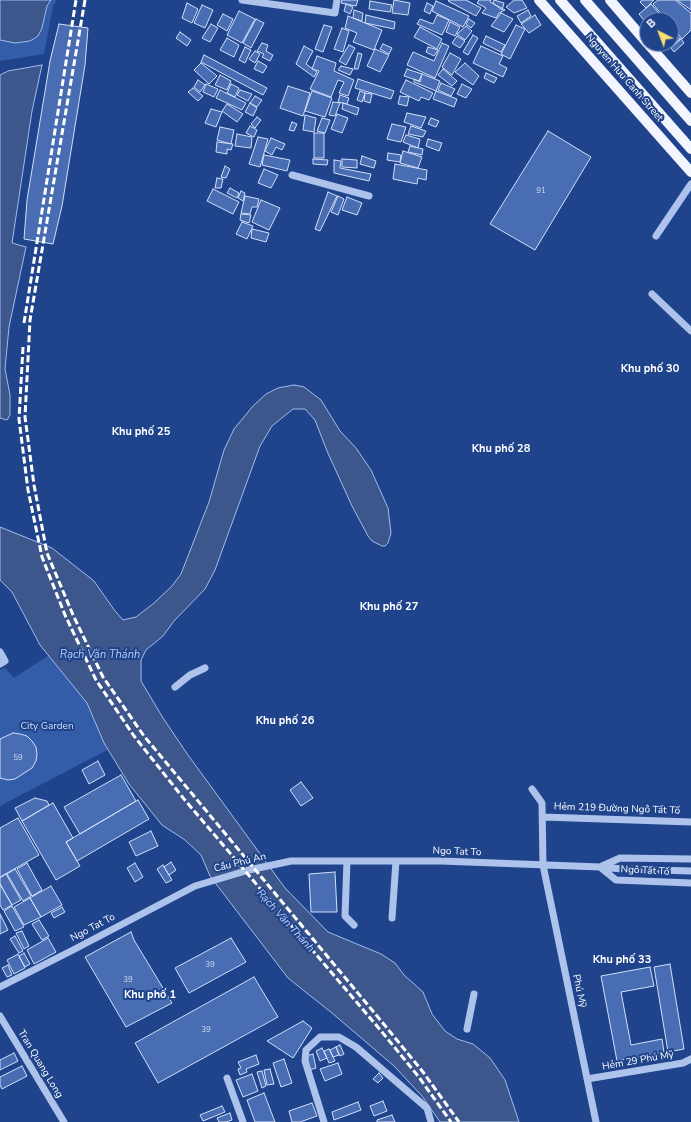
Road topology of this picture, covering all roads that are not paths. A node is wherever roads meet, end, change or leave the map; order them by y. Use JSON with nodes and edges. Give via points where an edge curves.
{"nodes":[{"id":1,"x":242,"y":0,"type":"edge"},
{"id":2,"x":337,"y":0,"type":"edge"},
{"id":3,"x":539,"y":0,"type":"edge"},
{"id":4,"x":560,"y":0,"type":"edge"},
{"id":5,"x":585,"y":0,"type":"edge"},
{"id":6,"x":610,"y":0,"type":"edge"},
{"id":7,"x":272,"y":2,"type":"edge"},
{"id":8,"x":639,"y":34,"type":"edge"},
{"id":9,"x":654,"y":52,"type":"edge"},
{"id":10,"x":691,"y":93,"type":"edge"},
{"id":11,"x":691,"y":121,"type":"edge"},
{"id":12,"x":691,"y":149,"type":"edge"},
{"id":13,"x":691,"y":172,"type":"edge"},
{"id":14,"x":292,"y":175,"type":"dead end"},
{"id":15,"x":691,"y":184,"type":"edge"},
{"id":16,"x":369,"y":196,"type":"dead end"},
{"id":17,"x":656,"y":236,"type":"dead end"},
{"id":18,"x":652,"y":294,"type":"dead end"},
{"id":19,"x":691,"y":332,"type":"edge"},
{"id":20,"x":0,"y":652,"type":"edge"},
{"id":21,"x":3,"y":662,"type":"edge"},
{"id":22,"x":205,"y":668,"type":"dead end"},
{"id":23,"x":175,"y":687,"type":"dead end"},
{"id":24,"x":532,"y":789,"type":"dead end"},
{"id":25,"x":543,"y":817,"type":"junction"},
{"id":26,"x":691,"y":822,"type":"edge"},
{"id":27,"x":691,"y":859,"type":"edge"},
{"id":28,"x":291,"y":861,"type":"joint"},
{"id":29,"x":347,"y":861,"type":"junction"},
{"id":30,"x":396,"y":861,"type":"junction"},
{"id":31,"x":543,"y":865,"type":"junction"},
{"id":32,"x":600,"y":867,"type":"junction"},
{"id":33,"x":691,"y":871,"type":"edge"},
{"id":34,"x":691,"y":882,"type":"edge"},
{"id":35,"x":195,"y":886,"type":"joint"},
{"id":36,"x":392,"y":918,"type":"dead end"},
{"id":37,"x":354,"y":925,"type":"dead end"},
{"id":38,"x":0,"y":987,"type":"edge"},
{"id":39,"x":474,"y":994,"type":"dead end"},
{"id":40,"x":0,"y":1016,"type":"edge"},
{"id":41,"x":467,"y":1029,"type":"dead end"},
{"id":42,"x":691,"y":1059,"type":"edge"},
{"id":43,"x":228,"y":1078,"type":"dead end"},
{"id":44,"x":587,"y":1079,"type":"junction"},
{"id":45,"x":64,"y":1122,"type":"edge"},
{"id":46,"x":243,"y":1122,"type":"edge"},
{"id":47,"x":324,"y":1122,"type":"edge"},
{"id":48,"x":431,"y":1122,"type":"edge"},
{"id":49,"x":596,"y":1122,"type":"edge"}],
"edges":[{"from":1,"to":7,"type":"street"},
{"from":2,"to":7,"type":"street","via":[[335,13]]},
{"from":3,"to":13,"type":"main road","name":"Nguyen Huu Canh Street"},
{"from":4,"to":12,"type":"main road","name":"Nguyen Huu Canh Street"},
{"from":5,"to":11,"type":"main road"},
{"from":6,"to":8,"type":"main road"},
{"from":9,"to":10,"type":"main road"},
{"from":14,"to":16,"type":"street"},
{"from":15,"to":17,"type":"street"},
{"from":18,"to":19,"type":"street"},
{"from":20,"to":21,"type":"street"},
{"from":22,"to":23,"type":"street","via":[[190,675]]},
{"from":24,"to":25,"type":"street","name":"Phú Mỹ","via":[[542,803]]},
{"from":25,"to":26,"type":"street","name":"Hẻm 219 Đường Ngô Tất Tố"},
{"from":25,"to":31,"type":"street","name":"Phú Mỹ"},
{"from":27,"to":32,"type":"street","name":"Ngô Tất Tố","via":[[620,858]]},
{"from":28,"to":29,"type":"street","name":"Ngo Tat To"},
{"from":28,"to":35,"type":"street","name":"Cầu Phú An"},
{"from":29,"to":30,"type":"street","name":"Ngo Tat To"},
{"from":29,"to":37,"type":"street","via":[[346,916]]},
{"from":30,"to":31,"type":"street","name":"Ngo Tat To"},
{"from":30,"to":36,"type":"street"},
{"from":31,"to":32,"type":"street","name":"Ngo Tat To"},
{"from":31,"to":44,"type":"street","name":"Phú Mỹ"},
{"from":32,"to":33,"type":"street","name":"Ngo Tat To"},
{"from":32,"to":34,"type":"street","name":"Ngô Tất Tố","via":[[616,880]]},
{"from":35,"to":38,"type":"street","name":"Ngo Tat To"},
{"from":39,"to":41,"type":"street"},
{"from":40,"to":45,"type":"street","name":"Tran Quang Long"},
{"from":42,"to":44,"type":"street","name":"Hẻm 29 Phú Mỹ","via":[[683,1063]]},
{"from":43,"to":46,"type":"street"},
{"from":44,"to":49,"type":"street","name":"Phú Mỹ"},
{"from":47,"to":48,"type":"street","via":[[305,1061],[306,1050],[320,1036],[339,1037],[356,1047],[427,1108]]}]}
